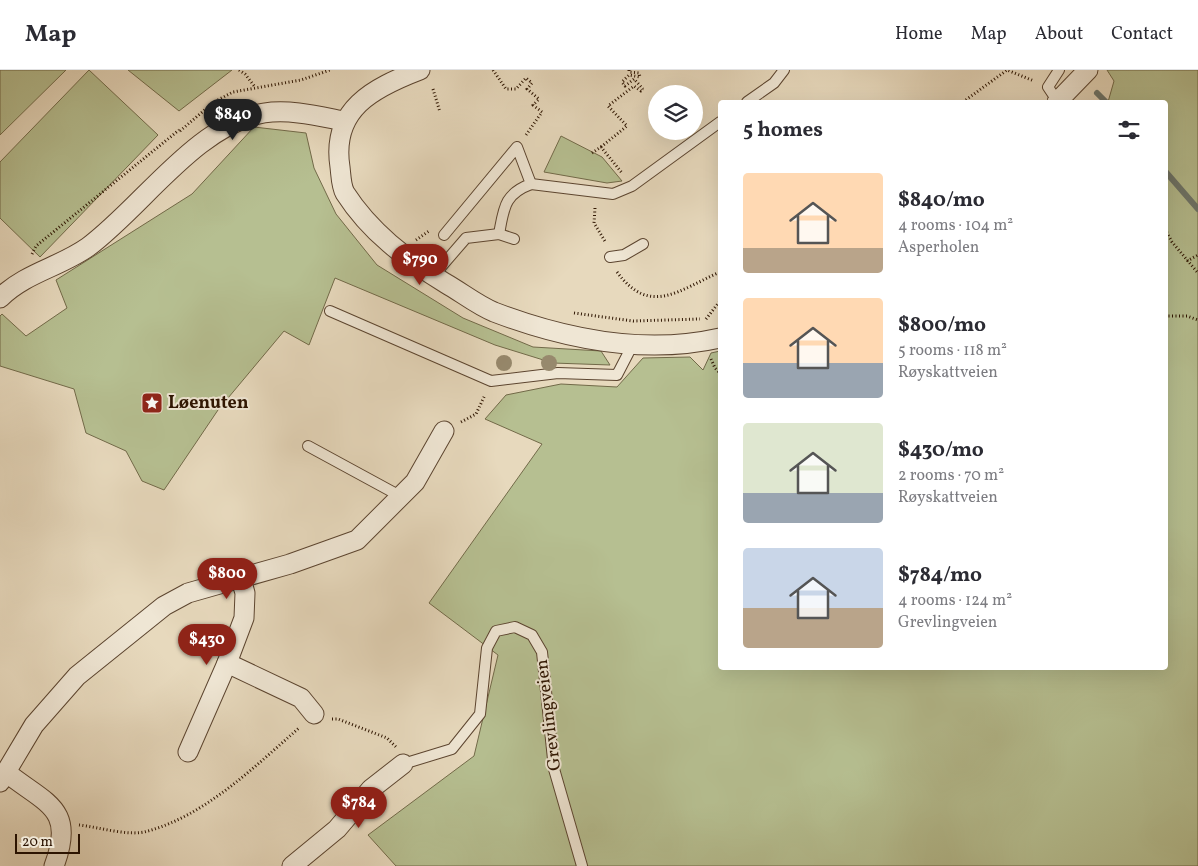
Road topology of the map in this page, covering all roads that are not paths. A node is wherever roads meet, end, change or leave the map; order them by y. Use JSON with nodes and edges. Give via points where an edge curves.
{"nodes":[{"id":1,"x":420,"y":70,"type":"edge"},
{"id":2,"x":784,"y":70,"type":"edge"},
{"id":3,"x":1059,"y":70,"type":"edge"},
{"id":4,"x":1088,"y":70,"type":"edge"},
{"id":5,"x":1054,"y":97,"type":"edge"},
{"id":6,"x":750,"y":100,"type":"edge"},
{"id":7,"x":344,"y":121,"type":"junction"},
{"id":8,"x":718,"y":123,"type":"edge"},
{"id":9,"x":532,"y":184,"type":"junction"},
{"id":10,"x":499,"y":234,"type":"junction"},
{"id":11,"x":444,"y":235,"type":"dead end"},
{"id":12,"x":514,"y":239,"type":"dead end"},
{"id":13,"x":643,"y":244,"type":"dead end"},
{"id":14,"x":610,"y":257,"type":"dead end"},
{"id":15,"x":434,"y":275,"type":"junction"},
{"id":16,"x":0,"y":298,"type":"edge"},
{"id":17,"x":330,"y":312,"type":"dead end"},
{"id":18,"x":718,"y":338,"type":"edge"},
{"id":19,"x":632,"y":346,"type":"junction"},
{"id":20,"x":444,"y":431,"type":"road end"},
{"id":21,"x":308,"y":446,"type":"dead end"},
{"id":22,"x":400,"y":496,"type":"junction"},
{"id":23,"x":241,"y":579,"type":"junction"},
{"id":24,"x":227,"y":663,"type":"junction"},
{"id":25,"x":314,"y":714,"type":"road end"},
{"id":26,"x":188,"y":752,"type":"dead end"},
{"id":27,"x":403,"y":764,"type":"joint"},
{"id":28,"x":4,"y":778,"type":"edge"},
{"id":29,"x":54,"y":866,"type":"edge"},
{"id":30,"x":292,"y":866,"type":"edge"},
{"id":31,"x":582,"y":866,"type":"edge"}],
"edges":[{"from":1,"to":7,"type":"street","via":[[367,96]]},
{"from":2,"to":6,"type":"lane","via":[[774,83]]},
{"from":3,"to":5,"type":"lane"},
{"from":4,"to":5,"type":"street"},
{"from":7,"to":15,"type":"street","via":[[338,151],[344,190],[368,224],[401,254]]},
{"from":7,"to":16,"type":"street","via":[[306,114],[265,113],[223,127],[87,248],[23,279]]},
{"from":8,"to":9,"type":"lane","via":[[632,186],[613,194]]},
{"from":9,"to":10,"type":"lane","via":[[512,194],[504,210]]},
{"from":9,"to":11,"type":"lane","via":[[516,147]]},
{"from":10,"to":12,"type":"lane"},
{"from":10,"to":15,"type":"lane","via":[[466,238]]},
{"from":13,"to":14,"type":"lane","via":[[624,255]]},
{"from":15,"to":19,"type":"street","via":[[492,311],[545,330]]},
{"from":17,"to":19,"type":"lane","via":[[491,380],[558,373],[617,375]]},
{"from":18,"to":19,"type":"street"},
{"from":20,"to":22,"type":"street","via":[[415,482]]},
{"from":21,"to":22,"type":"lane"},
{"from":22,"to":23,"type":"street","via":[[357,540]]},
{"from":23,"to":24,"type":"street","via":[[245,594],[244,618]]},
{"from":23,"to":28,"type":"street","via":[[188,592],[164,606],[77,676],[34,725]]},
{"from":24,"to":25,"type":"street","via":[[301,698]]},
{"from":24,"to":26,"type":"street"},
{"from":27,"to":30,"type":"street","name":"Grevlingveien","via":[[371,788],[337,829]]},
{"from":27,"to":31,"type":"lane","name":"Grevlingveien","via":[[452,749],[480,714],[487,648],[496,631],[515,627],[532,635],[542,652],[554,768]]},
{"from":28,"to":29,"type":"street","via":[[47,800],[61,822],[61,846]]}]}
